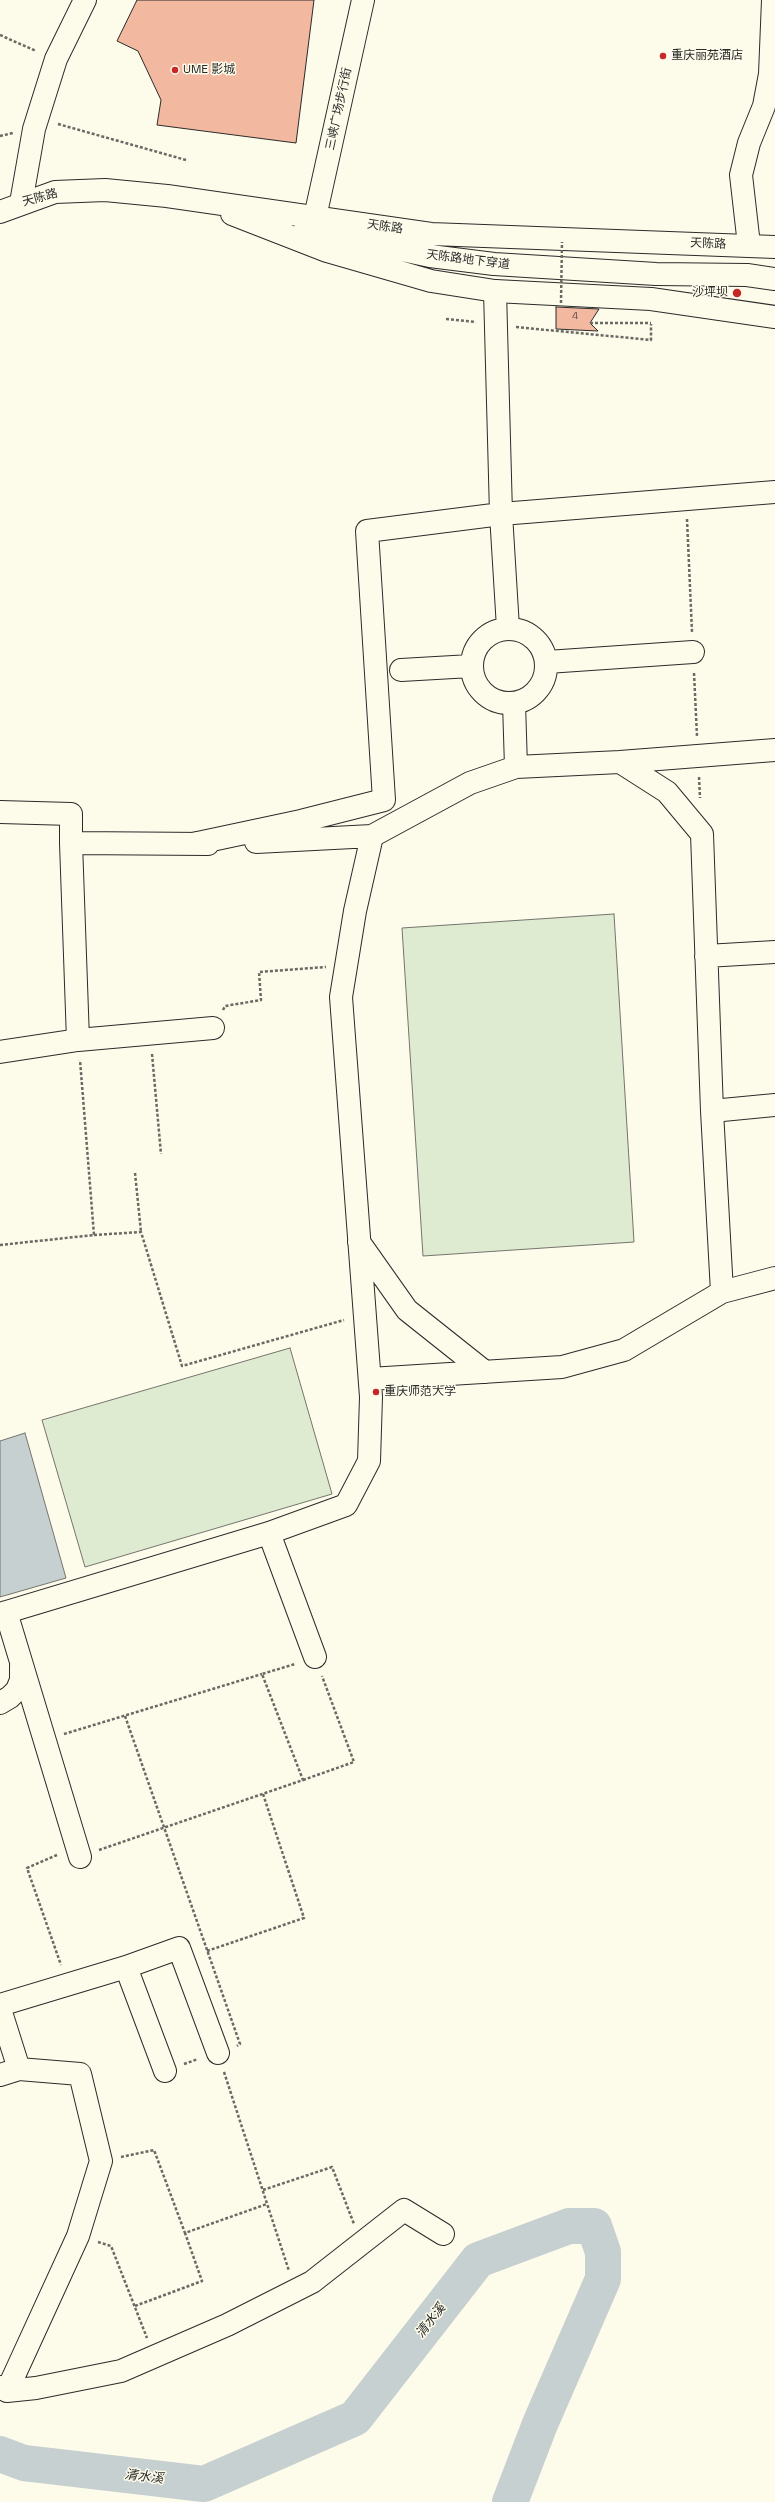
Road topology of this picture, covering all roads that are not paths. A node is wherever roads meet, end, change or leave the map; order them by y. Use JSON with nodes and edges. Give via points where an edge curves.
{"nodes":[{"id":1,"x":85,"y":0,"type":"edge"},
{"id":2,"x":363,"y":0,"type":"edge"},
{"id":3,"x":773,"y":0,"type":"edge"},
{"id":4,"x":774,"y":32,"type":"edge"},
{"id":5,"x":167,"y":196,"type":"junction"},
{"id":6,"x":21,"y":203,"type":"junction"},
{"id":7,"x":0,"y":212,"type":"edge"},
{"id":8,"x":315,"y":217,"type":"junction"},
{"id":9,"x":0,"y":219,"type":"edge"},
{"id":10,"x":749,"y":245,"type":"junction"},
{"id":11,"x":775,"y":247,"type":"edge"},
{"id":12,"x":775,"y":279,"type":"edge"},
{"id":13,"x":495,"y":291,"type":"junction"},
{"id":14,"x":775,"y":317,"type":"edge"},
{"id":15,"x":775,"y":492,"type":"edge"},
{"id":16,"x":501,"y":514,"type":"junction"},
{"id":17,"x":508,"y":628,"type":"junction"},
{"id":18,"x":693,"y":652,"type":"dead end"},
{"id":19,"x":547,"y":662,"type":"junction"},
{"id":20,"x":472,"y":666,"type":"junction"},
{"id":21,"x":401,"y":670,"type":"dead end"},
{"id":22,"x":514,"y":704,"type":"junction"},
{"id":23,"x":775,"y":750,"type":"edge"},
{"id":24,"x":620,"y":762,"type":"junction"},
{"id":25,"x":516,"y":767,"type":"junction"},
{"id":26,"x":0,"y":812,"type":"edge"},
{"id":27,"x":372,"y":836,"type":"junction"},
{"id":28,"x":71,"y":842,"type":"junction"},
{"id":29,"x":193,"y":844,"type":"junction"},
{"id":30,"x":775,"y":952,"type":"edge"},
{"id":31,"x":706,"y":956,"type":"junction"},
{"id":32,"x":213,"y":1028,"type":"road end"},
{"id":33,"x":78,"y":1040,"type":"junction"},
{"id":34,"x":0,"y":1052,"type":"edge"},
{"id":35,"x":775,"y":1105,"type":"edge"},
{"id":36,"x":712,"y":1111,"type":"junction"},
{"id":37,"x":359,"y":1242,"type":"junction"},
{"id":38,"x":775,"y":1278,"type":"edge"},
{"id":39,"x":722,"y":1292,"type":"junction"},
{"id":40,"x":485,"y":1372,"type":"junction"},
{"id":41,"x":370,"y":1379,"type":"junction"},
{"id":42,"x":269,"y":1533,"type":"junction"},
{"id":43,"x":3,"y":1613,"type":"edge"},
{"id":44,"x":0,"y":1641,"type":"edge"},
{"id":45,"x":315,"y":1657,"type":"road end"},
{"id":46,"x":20,"y":1659,"type":"junction"},
{"id":47,"x":0,"y":1703,"type":"edge"},
{"id":48,"x":80,"y":1857,"type":"road end"},
{"id":49,"x":126,"y":1967,"type":"junction"},
{"id":50,"x":0,"y":2006,"type":"edge"},
{"id":51,"x":0,"y":2009,"type":"edge"},
{"id":52,"x":218,"y":2053,"type":"road end"},
{"id":53,"x":165,"y":2071,"type":"dead end"},
{"id":54,"x":9,"y":2072,"type":"edge"},
{"id":55,"x":443,"y":2234,"type":"dead end"},
{"id":56,"x":4,"y":2389,"type":"edge"}],
"edges":[{"from":1,"to":6,"type":"street","via":[[56,60],[34,129]]},
{"from":2,"to":8,"type":"street","name":"三峡广场步行街"},
{"from":3,"to":4,"type":"street"},
{"from":4,"to":10,"type":"street","via":[[764,106],[749,143],[741,175]]},
{"from":5,"to":6,"type":"street","name":"天陈路","via":[[105,190],[54,192]]},
{"from":5,"to":8,"type":"street","name":"天陈路"},
{"from":5,"to":12,"type":"street","name":"天陈路地下穿道","via":[[430,256],[494,264],[656,274],[747,275]]},
{"from":5,"to":13,"type":"street","via":[[233,214],[327,251],[431,281]]},
{"from":6,"to":7,"type":"street","name":"天陈路"},
{"from":6,"to":9,"type":"street"},
{"from":8,"to":10,"type":"street","name":"天陈路","via":[[431,234]]},
{"from":10,"to":11,"type":"street","name":"天陈路"},
{"from":13,"to":14,"type":"street","via":[[651,299]]},
{"from":13,"to":16,"type":"street"},
{"from":15,"to":16,"type":"street"},
{"from":16,"to":17,"type":"street"},
{"from":16,"to":29,"type":"street","via":[[367,531],[384,800]]},
{"from":17,"to":19,"type":"street","via":[[526,632],[540,644]]},
{"from":17,"to":20,"type":"street","via":[[494,632],[482,640],[474,652]]},
{"from":18,"to":19,"type":"street"},
{"from":19,"to":22,"type":"street","via":[[544,681],[532,696]]},
{"from":20,"to":21,"type":"street"},
{"from":20,"to":22,"type":"street","via":[[478,687],[493,700]]},
{"from":22,"to":25,"type":"street"},
{"from":23,"to":24,"type":"street"},
{"from":24,"to":25,"type":"street"},
{"from":24,"to":31,"type":"street","via":[[667,792],[702,834]]},
{"from":25,"to":27,"type":"street","via":[[470,783]]},
{"from":26,"to":28,"type":"street","via":[[71,814]]},
{"from":27,"to":29,"type":"street"},
{"from":27,"to":37,"type":"street","via":[[355,911],[341,997]]},
{"from":28,"to":29,"type":"street"},
{"from":28,"to":33,"type":"street"},
{"from":30,"to":31,"type":"street"},
{"from":31,"to":36,"type":"street"},
{"from":32,"to":33,"type":"street"},
{"from":33,"to":34,"type":"street"},
{"from":35,"to":36,"type":"street"},
{"from":36,"to":39,"type":"street"},
{"from":37,"to":40,"type":"street","via":[[407,1310]]},
{"from":37,"to":41,"type":"street"},
{"from":38,"to":39,"type":"street"},
{"from":39,"to":40,"type":"street","via":[[624,1350],[562,1367]]},
{"from":40,"to":41,"type":"street"},
{"from":41,"to":42,"type":"street","via":[[370,1461],[346,1505]]},
{"from":42,"to":43,"type":"street"},
{"from":42,"to":45,"type":"street"},
{"from":43,"to":46,"type":"street"},
{"from":44,"to":46,"type":"street","via":[[14,1650]]},
{"from":46,"to":47,"type":"street","via":[[21,1680],[17,1690],[10,1698]]},
{"from":46,"to":48,"type":"street"},
{"from":49,"to":50,"type":"street"},
{"from":49,"to":52,"type":"street","via":[[179,1948]]},
{"from":49,"to":53,"type":"street"},
{"from":51,"to":54,"type":"street"},
{"from":54,"to":56,"type":"street","via":[[80,2074],[101,2161],[78,2236]]},
{"from":55,"to":56,"type":"street","via":[[404,2210],[312,2282],[227,2325],[121,2371],[36,2388]]}]}
